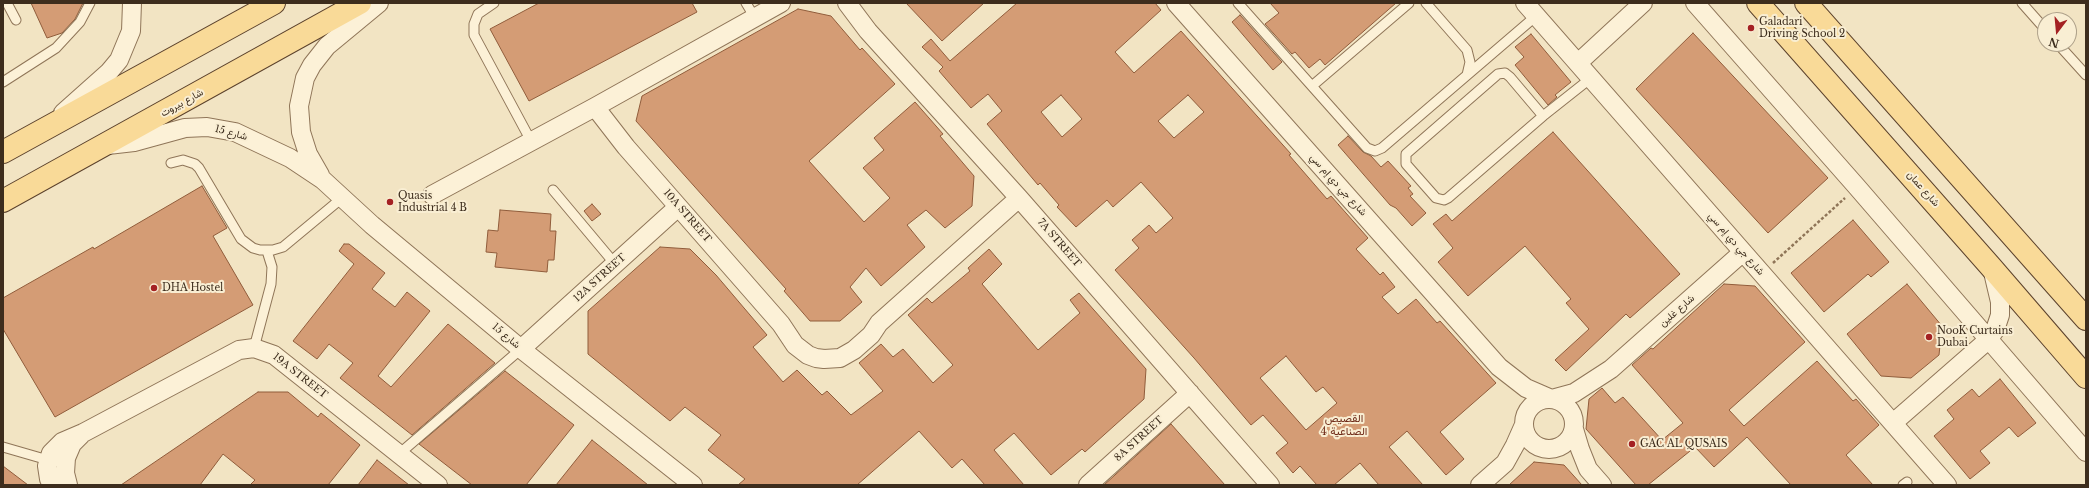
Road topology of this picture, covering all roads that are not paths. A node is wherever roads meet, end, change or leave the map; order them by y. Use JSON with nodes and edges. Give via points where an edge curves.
{"nodes":[{"id":1,"x":7,"y":3,"type":"edge"},
{"id":2,"x":90,"y":3,"type":"edge"},
{"id":3,"x":132,"y":3,"type":"edge"},
{"id":4,"x":274,"y":3,"type":"edge"},
{"id":5,"x":360,"y":3,"type":"edge"},
{"id":6,"x":379,"y":3,"type":"edge"},
{"id":7,"x":494,"y":3,"type":"edge"},
{"id":8,"x":781,"y":3,"type":"edge"},
{"id":9,"x":847,"y":3,"type":"edge"},
{"id":10,"x":1176,"y":3,"type":"edge"},
{"id":11,"x":1238,"y":3,"type":"edge"},
{"id":12,"x":1409,"y":3,"type":"edge"},
{"id":13,"x":1426,"y":3,"type":"edge"},
{"id":14,"x":1643,"y":3,"type":"edge"},
{"id":15,"x":1695,"y":3,"type":"edge"},
{"id":16,"x":1758,"y":3,"type":"edge"},
{"id":17,"x":1806,"y":3,"type":"edge"},
{"id":18,"x":2022,"y":3,"type":"edge"},
{"id":19,"x":1531,"y":9,"type":"edge"},
{"id":20,"x":751,"y":10,"type":"edge"},
{"id":21,"x":16,"y":20,"type":"dead end"},
{"id":22,"x":2037,"y":20,"type":"edge"},
{"id":23,"x":2065,"y":52,"type":"edge"},
{"id":24,"x":1578,"y":63,"type":"junction"},
{"id":25,"x":1467,"y":75,"type":"junction"},
{"id":26,"x":2086,"y":75,"type":"edge"},
{"id":27,"x":1591,"y":78,"type":"junction"},
{"id":28,"x":3,"y":82,"type":"edge"},
{"id":29,"x":1312,"y":86,"type":"junction"},
{"id":30,"x":595,"y":107,"type":"junction"},
{"id":31,"x":1543,"y":116,"type":"junction"},
{"id":32,"x":43,"y":130,"type":"junction"},
{"id":33,"x":531,"y":141,"type":"junction"},
{"id":34,"x":105,"y":146,"type":"junction"},
{"id":35,"x":3,"y":152,"type":"edge"},
{"id":36,"x":171,"y":163,"type":"dead end"},
{"id":37,"x":323,"y":180,"type":"junction"},
{"id":38,"x":552,"y":190,"type":"dead end"},
{"id":39,"x":432,"y":195,"type":"dead end"},
{"id":40,"x":342,"y":198,"type":"junction"},
{"id":41,"x":1019,"y":198,"type":"junction"},
{"id":42,"x":3,"y":201,"type":"edge"},
{"id":43,"x":678,"y":207,"type":"junction"},
{"id":44,"x":267,"y":251,"type":"junction"},
{"id":45,"x":1743,"y":252,"type":"junction"},
{"id":46,"x":616,"y":264,"type":"junction"},
{"id":47,"x":1992,"y":267,"type":"junction"},
{"id":48,"x":2086,"y":319,"type":"edge"},
{"id":49,"x":1988,"y":340,"type":"junction"},
{"id":50,"x":254,"y":348,"type":"junction"},
{"id":51,"x":521,"y":348,"type":"junction"},
{"id":52,"x":2067,"y":354,"type":"junction"},
{"id":53,"x":2086,"y":366,"type":"edge"},
{"id":54,"x":1499,"y":367,"type":"junction"},
{"id":55,"x":1610,"y":369,"type":"junction"},
{"id":56,"x":2086,"y":377,"type":"edge"},
{"id":57,"x":1190,"y":393,"type":"junction"},
{"id":58,"x":1551,"y":398,"type":"junction"},
{"id":59,"x":1524,"y":422,"type":"junction"},
{"id":60,"x":1892,"y":423,"type":"junction"},
{"id":61,"x":1574,"y":426,"type":"junction"},
{"id":62,"x":83,"y":433,"type":"junction"},
{"id":63,"x":3,"y":447,"type":"edge"},
{"id":64,"x":1547,"y":449,"type":"junction"},
{"id":65,"x":2086,"y":452,"type":"edge"},
{"id":66,"x":399,"y":454,"type":"junction"},
{"id":67,"x":48,"y":460,"type":"junction"},
{"id":68,"x":1505,"y":462,"type":"junction"},
{"id":69,"x":1588,"y":469,"type":"junction"},
{"id":70,"x":52,"y":485,"type":"edge"},
{"id":71,"x":68,"y":485,"type":"edge"},
{"id":72,"x":438,"y":485,"type":"edge"},
{"id":73,"x":693,"y":485,"type":"edge"},
{"id":74,"x":1088,"y":485,"type":"edge"},
{"id":75,"x":1270,"y":485,"type":"edge"},
{"id":76,"x":1480,"y":485,"type":"edge"},
{"id":77,"x":1602,"y":485,"type":"edge"},
{"id":78,"x":1946,"y":485,"type":"edge"}],
"edges":[{"from":1,"to":21,"type":"lane"},
{"from":2,"to":28,"type":"lane","via":[[80,22],[65,40]]},
{"from":3,"to":32,"type":"street","via":[[131,31],[119,60],[109,72]]},
{"from":4,"to":32,"type":"main road"},
{"from":5,"to":34,"type":"main road","name":"شارع بيروت"},
{"from":6,"to":37,"type":"street","name":"شارع 15","via":[[327,46],[312,65],[303,85],[299,106],[301,132],[308,154]]},
{"from":7,"to":33,"type":"lane","via":[[478,14],[474,24],[474,35]]},
{"from":8,"to":20,"type":"street"},
{"from":9,"to":41,"type":"street","name":"7A STREET","via":[[868,31]]},
{"from":10,"to":54,"type":"street","name":"شارع جي دي إم سي"},
{"from":11,"to":29,"type":"lane"},
{"from":12,"to":29,"type":"lane"},
{"from":13,"to":25,"type":"lane","via":[[1468,50],[1470,62]]},
{"from":14,"to":24,"type":"street"},
{"from":15,"to":49,"type":"street"},
{"from":16,"to":47,"type":"main road","name":"شارع عمان"},
{"from":17,"to":48,"type":"main road"},
{"from":18,"to":22,"type":"lane"},
{"from":19,"to":24,"type":"street","name":"شارع جي دي إم سي"},
{"from":19,"to":25,"type":"lane"},
{"from":20,"to":30,"type":"street"},
{"from":23,"to":26,"type":"lane"},
{"from":24,"to":27,"type":"street","name":"شارع جي دي إم سي"},
{"from":25,"to":29,"type":"lane","via":[[1382,148],[1375,151],[1367,148]]},
{"from":27,"to":31,"type":"lane"},
{"from":27,"to":45,"type":"street","name":"شارع جي دي إم سي"},
{"from":30,"to":33,"type":"street"},
{"from":30,"to":43,"type":"street","name":"10A STREET"},
{"from":31,"to":31,"type":"lane","via":[[1444,200],[1436,198],[1404,161],[1409,152],[1498,74],[1508,75]]},
{"from":32,"to":35,"type":"main road"},
{"from":33,"to":39,"type":"street"},
{"from":34,"to":37,"type":"street","name":"شارع 15","via":[[134,142],[185,128],[222,128],[272,148]]},
{"from":34,"to":42,"type":"main road","name":"شارع بيروت"},
{"from":36,"to":44,"type":"lane","via":[[183,160],[195,164],[242,240],[253,248]]},
{"from":37,"to":40,"type":"street","name":"شارع 15"},
{"from":38,"to":46,"type":"lane"},
{"from":40,"to":44,"type":"lane","via":[[287,244]]},
{"from":40,"to":51,"type":"street","name":"شارع 15"},
{"from":41,"to":43,"type":"street","name":"10A STREET","via":[[879,323],[849,341],[828,347],[807,342],[781,324]]},
{"from":41,"to":57,"type":"street","name":"7A STREET"},
{"from":43,"to":46,"type":"street","name":"12A STREET"},
{"from":44,"to":50,"type":"lane","via":[[272,267],[272,284]]},
{"from":45,"to":55,"type":"street","name":"شارع غلين"},
{"from":45,"to":60,"type":"street","name":"شارع جي دي إم سي"},
{"from":46,"to":51,"type":"street","name":"12A STREET"},
{"from":47,"to":49,"type":"street","via":[[2000,302],[2000,315]]},
{"from":47,"to":52,"type":"main road","name":"شارع عمان"},
{"from":49,"to":60,"type":"street"},
{"from":49,"to":65,"type":"street"},
{"from":50,"to":62,"type":"street","via":[[239,350]]},
{"from":50,"to":66,"type":"street","name":"19A STREET","via":[[274,355]]},
{"from":51,"to":66,"type":"lane"},
{"from":51,"to":73,"type":"street","name":"شارع 15"},
{"from":52,"to":53,"type":"main road"},
{"from":52,"to":56,"type":"main road","name":"شارع عمان"},
{"from":54,"to":58,"type":"street","name":"شارع جي دي إم سي","via":[[1526,388]]},
{"from":54,"to":59,"type":"street","name":"شارع جي دي إم سي","via":[[1504,379],[1518,398]]},
{"from":55,"to":58,"type":"street","name":"شارع غلين","via":[[1574,393]]},
{"from":55,"to":61,"type":"street","name":"شارع غلين","via":[[1604,380],[1584,402]]},
{"from":57,"to":74,"type":"street","name":"8A STREET"},
{"from":57,"to":75,"type":"street","name":"7A STREET"},
{"from":58,"to":59,"type":"street","name":"شارع غلين","via":[[1531,405]]},
{"from":58,"to":61,"type":"street","via":[[1566,405],[1573,417]]},
{"from":59,"to":64,"type":"street","via":[[1528,439],[1538,447]]},
{"from":59,"to":68,"type":"street","name":"شارع غلين"},
{"from":60,"to":78,"type":"street","name":"شارع جي دي إم سي"},
{"from":61,"to":64,"type":"street","name":"شارع غلين","via":[[1565,444]]},
{"from":61,"to":69,"type":"street"},
{"from":62,"to":67,"type":"street","via":[[55,447]]},
{"from":62,"to":71,"type":"street","via":[[72,444],[66,458],[65,473]]},
{"from":63,"to":67,"type":"lane"},
{"from":64,"to":68,"type":"street","name":"شارع غلين","via":[[1524,454]]},
{"from":64,"to":69,"type":"street"},
{"from":66,"to":72,"type":"street","name":"19A STREET"},
{"from":67,"to":70,"type":"street","via":[[47,473]]},
{"from":68,"to":76,"type":"street","name":"شارع غلين"},
{"from":69,"to":77,"type":"street"}]}
